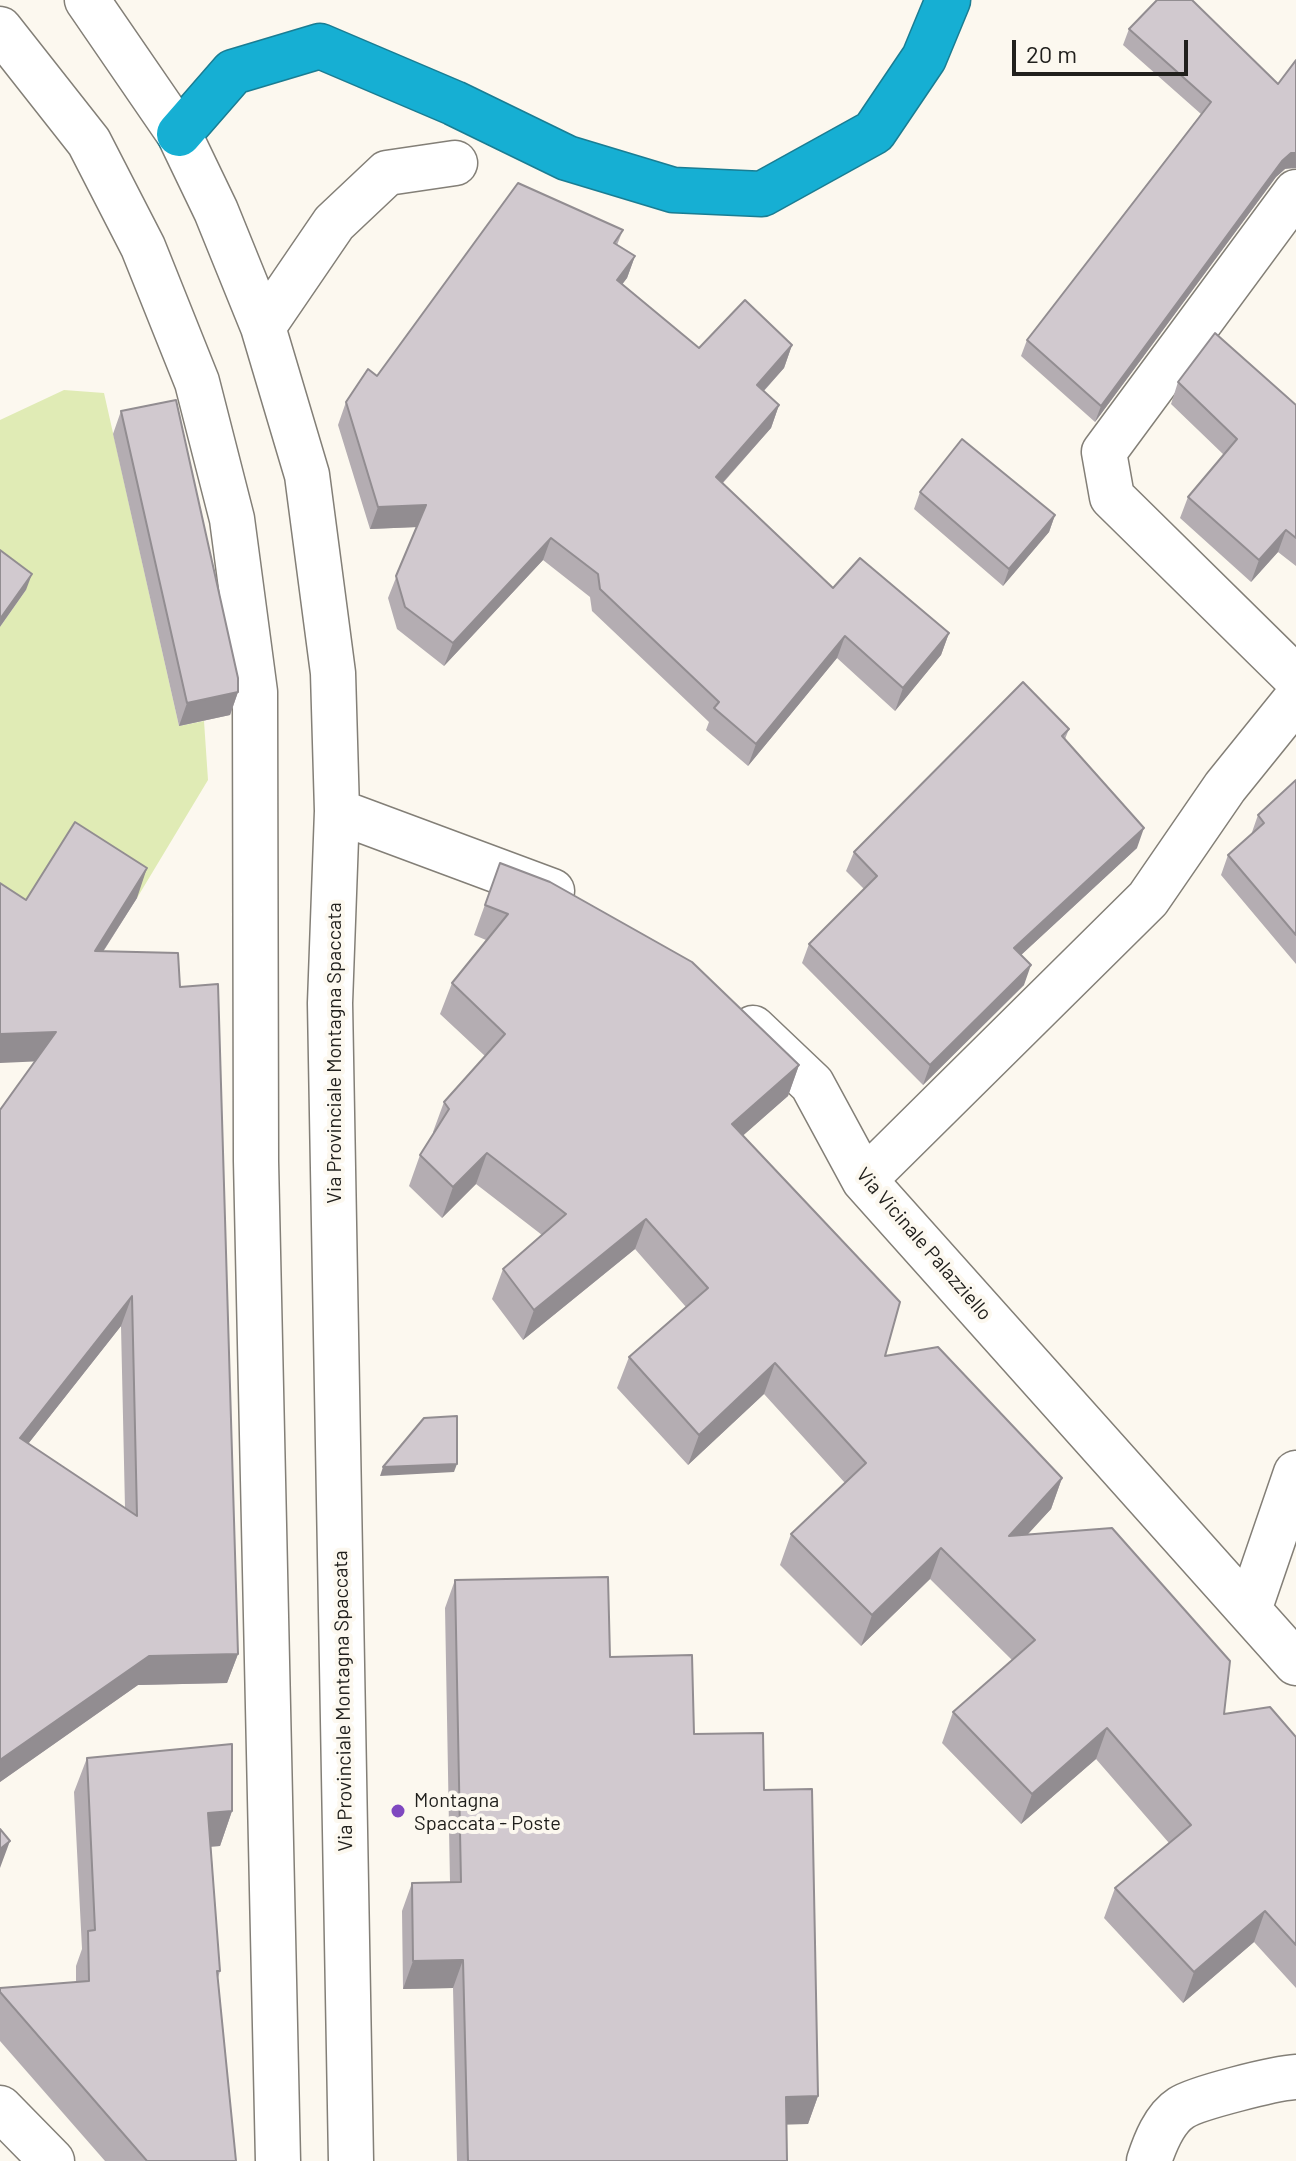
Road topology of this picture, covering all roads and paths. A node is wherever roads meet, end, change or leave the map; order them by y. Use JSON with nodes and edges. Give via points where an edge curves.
{"nodes":[{"id":1,"x":87,"y":0,"type":"edge"},
{"id":2,"x":948,"y":0,"type":"edge"},
{"id":3,"x":0,"y":29,"type":"edge"},
{"id":4,"x":179,"y":134,"type":"junction"},
{"id":5,"x":455,"y":163,"type":"dead end"},
{"id":6,"x":1296,"y":192,"type":"edge"},
{"id":7,"x":263,"y":327,"type":"junction"},
{"id":8,"x":1296,"y":678,"type":"edge"},
{"id":9,"x":1296,"y":699,"type":"edge"},
{"id":10,"x":337,"y":811,"type":"junction"},
{"id":11,"x":589,"y":913,"type":"edge"},
{"id":12,"x":724,"y":1000,"type":"edge"},
{"id":13,"x":864,"y":1180,"type":"junction"},
{"id":14,"x":1296,"y":1473,"type":"edge"},
{"id":15,"x":1249,"y":1610,"type":"junction"},
{"id":16,"x":1296,"y":1663,"type":"edge"},
{"id":17,"x":1296,"y":2077,"type":"edge"},
{"id":18,"x":0,"y":2108,"type":"edge"},
{"id":19,"x":52,"y":2161,"type":"edge"},
{"id":20,"x":278,"y":2161,"type":"edge"},
{"id":21,"x":351,"y":2161,"type":"edge"},
{"id":22,"x":1149,"y":2161,"type":"edge"}],
"edges":[{"from":1,"to":4,"type":"street","name":"Via Provinciale Montagna Spaccata"},
{"from":2,"to":4,"type":"highway","via":[[924,58],[874,132],[762,194],[673,190],[567,158],[320,46],[233,72]]},
{"from":3,"to":20,"type":"street","via":[[89,142],[143,247],[197,382],[235,535],[255,692],[256,1177]]},
{"from":4,"to":7,"type":"street","name":"Via Provinciale Montagna Spaccata"},
{"from":5,"to":7,"type":"street","via":[[387,173],[334,223]]},
{"from":6,"to":8,"type":"street","via":[[1104,452],[1112,497]]},
{"from":7,"to":10,"type":"street","name":"Via Provinciale Montagna Spaccata","via":[[307,475],[333,673]]},
{"from":9,"to":13,"type":"street","via":[[1225,787],[1148,899]]},
{"from":10,"to":11,"type":"street","via":[[549,890]]},
{"from":10,"to":21,"type":"street","name":"Via Provinciale Montagna Spaccata","via":[[330,1015]]},
{"from":12,"to":13,"type":"street","name":"Via Vicinale Palazziello","via":[[812,1084]]},
{"from":13,"to":15,"type":"street","name":"Via Vicinale Palazziello"},
{"from":14,"to":15,"type":"street"},
{"from":15,"to":16,"type":"street","name":"Via Vicinale Palazziello"},
{"from":17,"to":22,"type":"street","via":[[1276,2078],[1181,2108],[1158,2136]]},
{"from":18,"to":19,"type":"street"}]}
